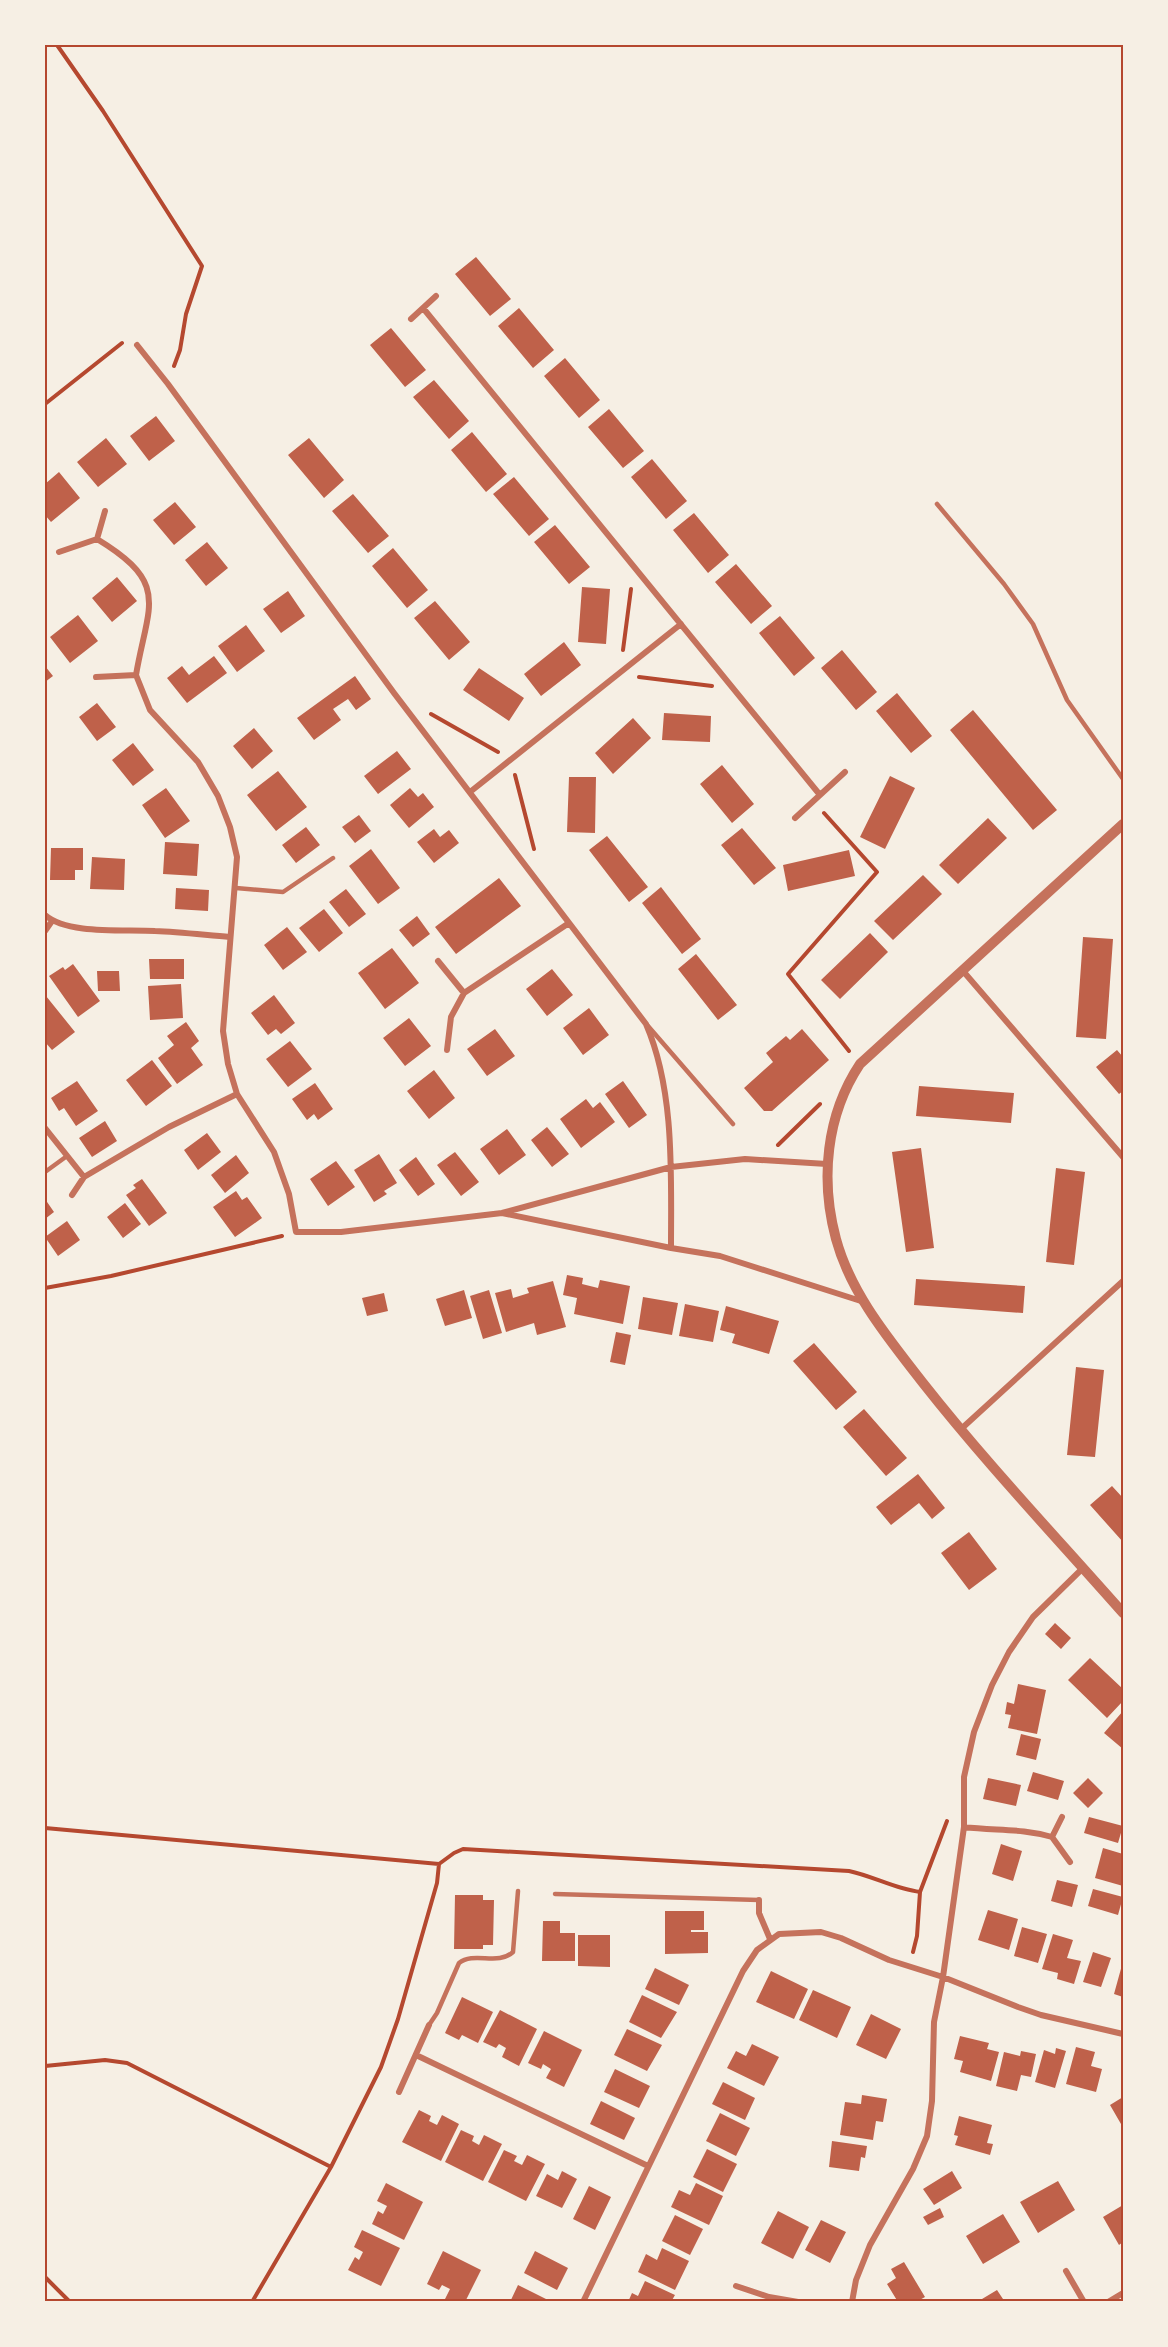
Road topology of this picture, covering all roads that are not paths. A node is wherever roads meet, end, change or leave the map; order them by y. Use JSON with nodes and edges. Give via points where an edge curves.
{"nodes":[{"id":1,"x":436,"y":296,"type":"dead end"},
{"id":2,"x":423,"y":308,"type":"junction"},
{"id":3,"x":411,"y":319,"type":"dead end"},
{"id":4,"x":137,"y":345,"type":"road end"},
{"id":5,"x":936,"y":504,"type":"dead end"},
{"id":6,"x":105,"y":511,"type":"dead end"},
{"id":7,"x":97,"y":539,"type":"junction"},
{"id":8,"x":59,"y":552,"type":"dead end"},
{"id":9,"x":681,"y":624,"type":"junction"},
{"id":10,"x":136,"y":675,"type":"junction"},
{"id":11,"x":96,"y":676,"type":"dead end"},
{"id":12,"x":845,"y":772,"type":"dead end"},
{"id":13,"x":1123,"y":779,"type":"edge"},
{"id":14,"x":470,"y":792,"type":"junction"},
{"id":15,"x":820,"y":795,"type":"junction"},
{"id":16,"x":795,"y":818,"type":"dead end"},
{"id":17,"x":1123,"y":824,"type":"edge"},
{"id":18,"x":333,"y":858,"type":"dead end"},
{"id":19,"x":236,"y":888,"type":"junction"},
{"id":20,"x":45,"y":915,"type":"edge"},
{"id":21,"x":52,"y":921,"type":"junction"},
{"id":22,"x":569,"y":922,"type":"junction"},
{"id":23,"x":45,"y":931,"type":"edge"},
{"id":24,"x":230,"y":937,"type":"junction"},
{"id":25,"x":438,"y":961,"type":"dead end"},
{"id":26,"x":963,"y":971,"type":"junction"},
{"id":27,"x":464,"y":993,"type":"junction"},
{"id":28,"x":646,"y":1024,"type":"junction"},
{"id":29,"x":447,"y":1050,"type":"dead end"},
{"id":30,"x":237,"y":1094,"type":"junction"},
{"id":31,"x":733,"y":1124,"type":"dead end"},
{"id":32,"x":45,"y":1128,"type":"edge"},
{"id":33,"x":67,"y":1156,"type":"junction"},
{"id":34,"x":1123,"y":1157,"type":"edge"},
{"id":35,"x":827,"y":1164,"type":"junction"},
{"id":36,"x":671,"y":1167,"type":"junction"},
{"id":37,"x":45,"y":1172,"type":"edge"},
{"id":38,"x":84,"y":1177,"type":"junction"},
{"id":39,"x":72,"y":1195,"type":"dead end"},
{"id":40,"x":502,"y":1213,"type":"junction"},
{"id":41,"x":671,"y":1248,"type":"junction"},
{"id":42,"x":1123,"y":1281,"type":"edge"},
{"id":43,"x":865,"y":1302,"type":"junction"},
{"id":44,"x":960,"y":1430,"type":"junction"},
{"id":45,"x":1083,"y":1568,"type":"junction"},
{"id":46,"x":1123,"y":1614,"type":"edge"},
{"id":47,"x":1062,"y":1817,"type":"dead end"},
{"id":48,"x":964,"y":1827,"type":"junction"},
{"id":49,"x":1052,"y":1837,"type":"junction"},
{"id":50,"x":1070,"y":1862,"type":"dead end"},
{"id":51,"x":518,"y":1891,"type":"dead end"},
{"id":52,"x":555,"y":1894,"type":"dead end"},
{"id":53,"x":759,"y":1900,"type":"joint"},
{"id":54,"x":770,"y":1939,"type":"junction"},
{"id":55,"x":943,"y":1977,"type":"junction"},
{"id":56,"x":429,"y":2025,"type":"joint"},
{"id":57,"x":1123,"y":2034,"type":"edge"},
{"id":58,"x":416,"y":2055,"type":"junction"},
{"id":59,"x":399,"y":2092,"type":"dead end"},
{"id":60,"x":648,"y":2166,"type":"junction"},
{"id":61,"x":1066,"y":2271,"type":"dead end"},
{"id":62,"x":736,"y":2286,"type":"dead end"},
{"id":63,"x":1123,"y":2294,"type":"edge"},
{"id":64,"x":583,"y":2302,"type":"edge"},
{"id":65,"x":798,"y":2302,"type":"edge"},
{"id":66,"x":852,"y":2302,"type":"edge"},
{"id":67,"x":1084,"y":2302,"type":"edge"},
{"id":68,"x":1108,"y":2302,"type":"edge"}],
"edges":[{"from":1,"to":2,"type":"street"},
{"from":2,"to":3,"type":"street"},
{"from":2,"to":9,"type":"street"},
{"from":4,"to":14,"type":"street"},
{"from":5,"to":13,"type":"lane","via":[[1033,624],[1067,700]]},
{"from":6,"to":7,"type":"street"},
{"from":7,"to":8,"type":"street"},
{"from":7,"to":10,"type":"street","via":[[122,554],[144,577],[149,622]]},
{"from":9,"to":14,"type":"street"},
{"from":9,"to":15,"type":"street"},
{"from":10,"to":11,"type":"street"},
{"from":10,"to":19,"type":"street","via":[[150,710],[198,762],[218,796],[237,857]]},
{"from":12,"to":15,"type":"street"},
{"from":14,"to":22,"type":"street"},
{"from":15,"to":16,"type":"street"},
{"from":17,"to":26,"type":"street"},
{"from":18,"to":19,"type":"lane","via":[[283,892]]},
{"from":19,"to":24,"type":"street"},
{"from":20,"to":21,"type":"street"},
{"from":21,"to":23,"type":"street"},
{"from":21,"to":24,"type":"street","via":[[96,930]]},
{"from":22,"to":27,"type":"street"},
{"from":22,"to":28,"type":"street"},
{"from":24,"to":30,"type":"street","via":[[223,1031]]},
{"from":25,"to":27,"type":"street"},
{"from":26,"to":34,"type":"street"},
{"from":26,"to":35,"type":"street","via":[[860,1064],[850,1078],[838,1106]]},
{"from":27,"to":29,"type":"street","via":[[451,1017]]},
{"from":28,"to":31,"type":"lane"},
{"from":28,"to":36,"type":"street","via":[[657,1049],[664,1087]]},
{"from":30,"to":38,"type":"street","via":[[169,1127]]},
{"from":30,"to":40,"type":"street","via":[[274,1152],[289,1194],[296,1232],[341,1232]]},
{"from":32,"to":33,"type":"street"},
{"from":33,"to":37,"type":"lane"},
{"from":33,"to":38,"type":"street"},
{"from":35,"to":36,"type":"street","via":[[745,1159]]},
{"from":35,"to":43,"type":"street","via":[[836,1240]]},
{"from":36,"to":40,"type":"street"},
{"from":36,"to":41,"type":"street"},
{"from":38,"to":39,"type":"street"},
{"from":40,"to":41,"type":"street"},
{"from":41,"to":43,"type":"street","via":[[720,1256]]},
{"from":42,"to":44,"type":"street"},
{"from":43,"to":44,"type":"street","via":[[884,1333]]},
{"from":44,"to":45,"type":"street"},
{"from":45,"to":46,"type":"street"},
{"from":45,"to":48,"type":"street","via":[[1033,1617],[992,1685],[974,1732],[964,1777]]},
{"from":47,"to":49,"type":"street"},
{"from":48,"to":49,"type":"street","via":[[1029,1830]]},
{"from":48,"to":55,"type":"street"},
{"from":49,"to":50,"type":"street"},
{"from":51,"to":56,"type":"lane","via":[[513,1953],[502,1958],[471,1957],[459,1964]]},
{"from":52,"to":53,"type":"lane"},
{"from":53,"to":54,"type":"street","via":[[759,1913]]},
{"from":54,"to":55,"type":"street","via":[[779,1934],[821,1932]]},
{"from":54,"to":60,"type":"street","via":[[743,1971]]},
{"from":55,"to":57,"type":"street","via":[[1041,2015]]},
{"from":55,"to":66,"type":"street","via":[[934,2022],[927,2136],[914,2169],[870,2245]]},
{"from":56,"to":58,"type":"street"},
{"from":58,"to":59,"type":"street"},
{"from":58,"to":60,"type":"street"},
{"from":60,"to":64,"type":"street"},
{"from":61,"to":67,"type":"street"},
{"from":62,"to":65,"type":"street"},
{"from":63,"to":68,"type":"street"}]}
